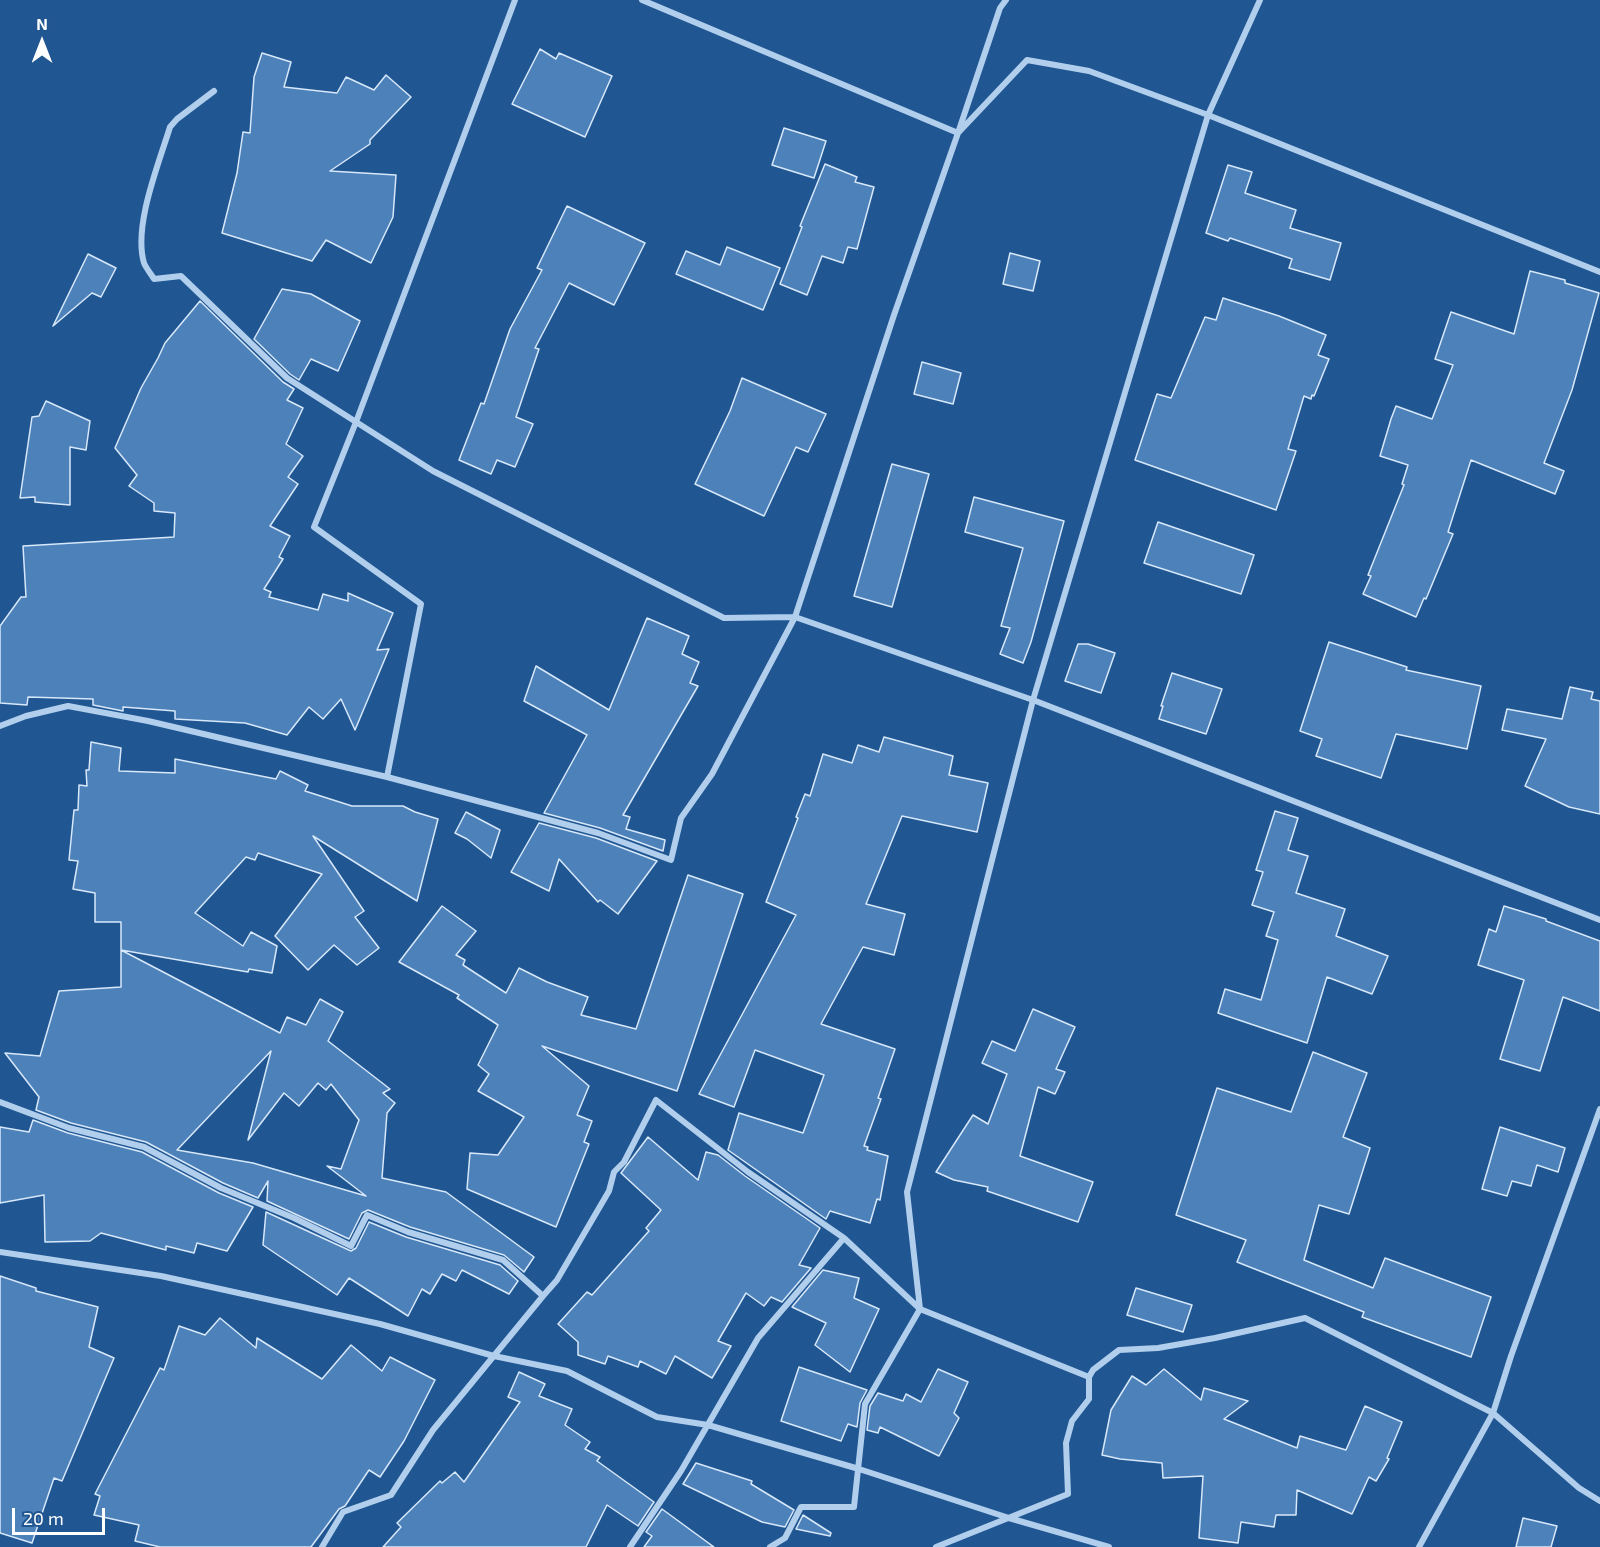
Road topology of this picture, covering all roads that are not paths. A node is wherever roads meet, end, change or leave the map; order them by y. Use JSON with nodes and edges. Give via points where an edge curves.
{"nodes":[{"id":1,"x":514,"y":0,"type":"edge"},
{"id":2,"x":642,"y":0,"type":"edge"},
{"id":3,"x":1006,"y":0,"type":"edge"},
{"id":4,"x":1260,"y":0,"type":"edge"},
{"id":5,"x":214,"y":91,"type":"dead end"},
{"id":6,"x":1208,"y":115,"type":"junction"},
{"id":7,"x":958,"y":133,"type":"junction"},
{"id":8,"x":1600,"y":272,"type":"edge"},
{"id":9,"x":356,"y":422,"type":"junction"},
{"id":10,"x":795,"y":617,"type":"junction"},
{"id":11,"x":1033,"y":700,"type":"junction"},
{"id":12,"x":0,"y":726,"type":"edge"},
{"id":13,"x":387,"y":777,"type":"junction"},
{"id":14,"x":1600,"y":920,"type":"edge"},
{"id":15,"x":0,"y":1102,"type":"edge"},
{"id":16,"x":1600,"y":1110,"type":"edge"},
{"id":17,"x":1597,"y":1127,"type":"edge"},
{"id":18,"x":844,"y":1238,"type":"junction"},
{"id":19,"x":0,"y":1252,"type":"edge"},
{"id":20,"x":543,"y":1296,"type":"junction"},
{"id":21,"x":920,"y":1309,"type":"junction"},
{"id":22,"x":494,"y":1356,"type":"junction"},
{"id":23,"x":1089,"y":1377,"type":"junction"},
{"id":24,"x":1493,"y":1413,"type":"junction"},
{"id":25,"x":708,"y":1425,"type":"junction"},
{"id":26,"x":859,"y":1469,"type":"junction"},
{"id":27,"x":1600,"y":1502,"type":"edge"},
{"id":28,"x":1010,"y":1518,"type":"junction"},
{"id":29,"x":322,"y":1547,"type":"edge"},
{"id":30,"x":630,"y":1547,"type":"edge"},
{"id":31,"x":770,"y":1547,"type":"edge"},
{"id":32,"x":936,"y":1547,"type":"edge"},
{"id":33,"x":1110,"y":1547,"type":"edge"},
{"id":34,"x":1419,"y":1547,"type":"edge"}],
"edges":[{"from":1,"to":9,"type":"street"},
{"from":2,"to":7,"type":"street"},
{"from":3,"to":7,"type":"street"},
{"from":4,"to":6,"type":"street"},
{"from":5,"to":9,"type":"street","via":[[170,127],[143,219],[141,244],[145,264],[154,279],[181,276],[287,378]]},
{"from":6,"to":7,"type":"street","via":[[1089,71],[1026,60]]},
{"from":6,"to":8,"type":"street"},
{"from":6,"to":11,"type":"street"},
{"from":7,"to":10,"type":"street"},
{"from":9,"to":10,"type":"street","via":[[434,471],[724,618]]},
{"from":9,"to":13,"type":"street","via":[[314,527],[420,604]]},
{"from":10,"to":11,"type":"street"},
{"from":10,"to":13,"type":"street","via":[[712,774],[681,818],[671,860],[598,833]]},
{"from":11,"to":14,"type":"street"},
{"from":11,"to":21,"type":"street","via":[[907,1192]]},
{"from":12,"to":13,"type":"street","via":[[68,706]]},
{"from":15,"to":20,"type":"street","via":[[69,1128],[144,1147],[221,1188],[351,1246],[367,1215],[408,1232],[503,1260]]},
{"from":16,"to":17,"type":"street"},
{"from":17,"to":24,"type":"street"},
{"from":18,"to":20,"type":"street","via":[[748,1172],[656,1100],[624,1162],[614,1172],[609,1191],[563,1270]]},
{"from":18,"to":21,"type":"street"},
{"from":18,"to":25,"type":"street","via":[[758,1338]]},
{"from":19,"to":22,"type":"street","via":[[161,1276],[380,1324]]},
{"from":20,"to":22,"type":"street"},
{"from":21,"to":23,"type":"street"},
{"from":21,"to":26,"type":"street","via":[[865,1404]]},
{"from":22,"to":25,"type":"street","via":[[567,1371],[657,1418]]},
{"from":22,"to":29,"type":"street","via":[[434,1430],[391,1495],[342,1512]]},
{"from":23,"to":24,"type":"street","via":[[1119,1350],[1158,1348],[1305,1318]]},
{"from":23,"to":28,"type":"street","via":[[1089,1400],[1072,1420],[1066,1443],[1068,1494]]},
{"from":24,"to":27,"type":"street"},
{"from":24,"to":34,"type":"street"},
{"from":25,"to":26,"type":"street"},
{"from":25,"to":30,"type":"street"},
{"from":26,"to":28,"type":"street"},
{"from":26,"to":31,"type":"street","via":[[855,1507],[801,1507],[785,1538]]},
{"from":28,"to":32,"type":"street"},
{"from":28,"to":33,"type":"street"}]}
